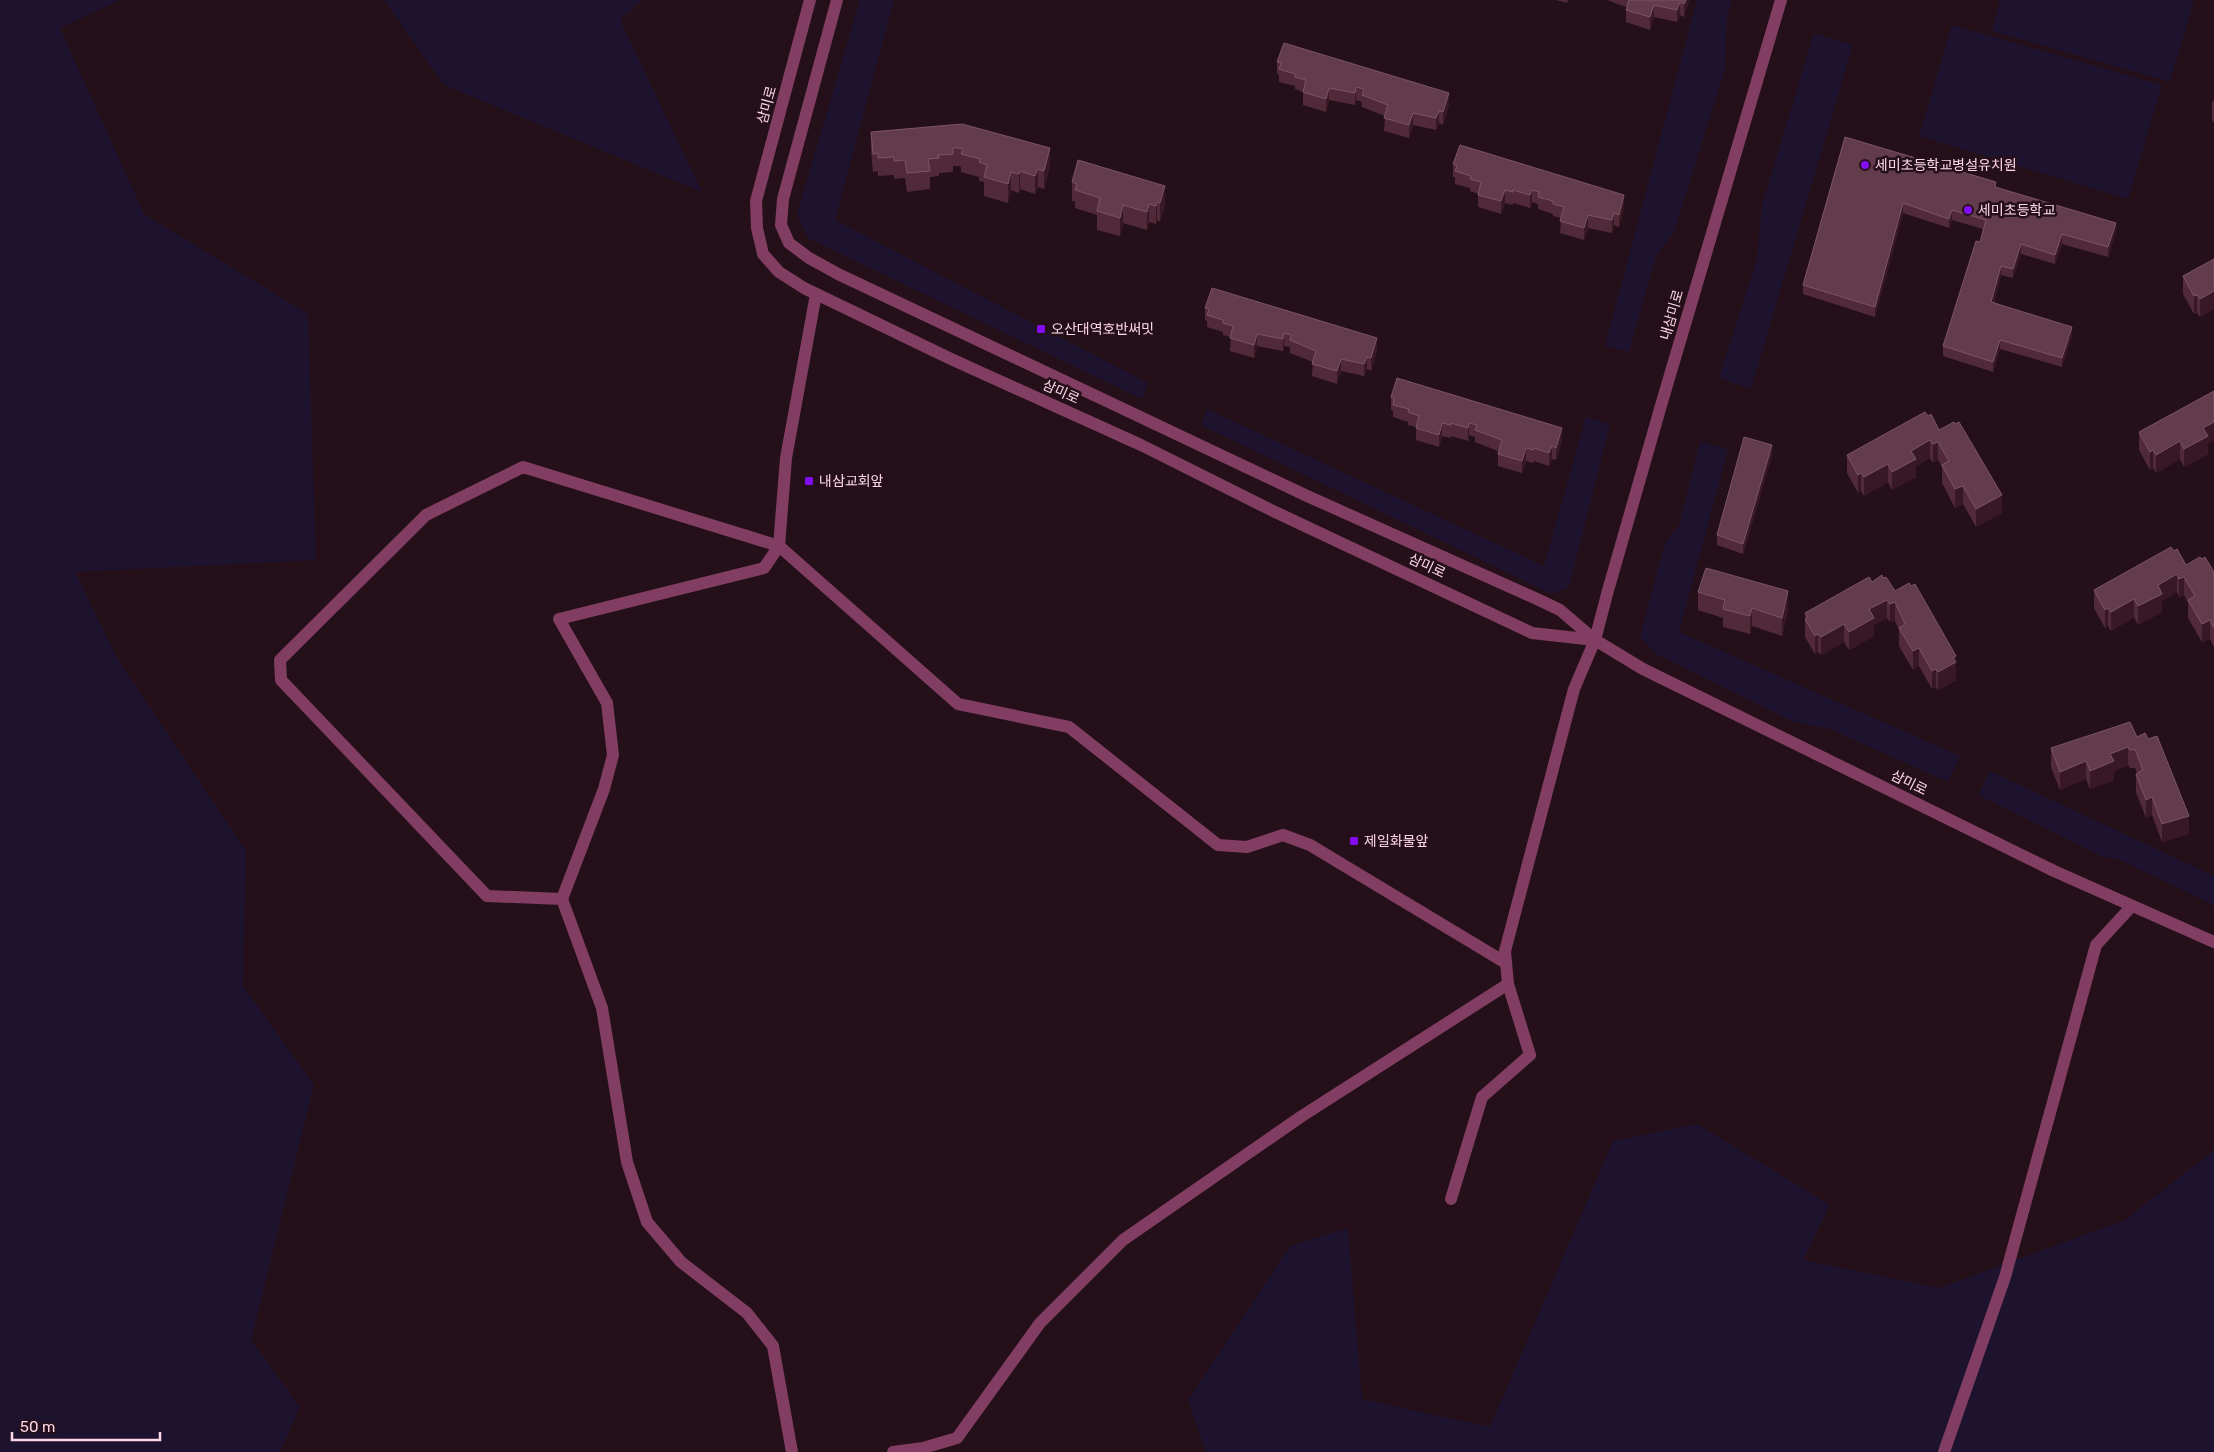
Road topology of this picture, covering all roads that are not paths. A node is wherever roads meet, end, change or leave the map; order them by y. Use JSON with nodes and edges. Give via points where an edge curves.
{"nodes":[{"id":1,"x":810,"y":0,"type":"edge"},
{"id":2,"x":837,"y":0,"type":"edge"},
{"id":3,"x":1781,"y":0,"type":"edge"},
{"id":4,"x":816,"y":294,"type":"junction"},
{"id":5,"x":779,"y":546,"type":"junction"},
{"id":6,"x":1595,"y":640,"type":"junction"},
{"id":7,"x":562,"y":899,"type":"junction"},
{"id":8,"x":2131,"y":907,"type":"junction"},
{"id":9,"x":2214,"y":942,"type":"edge"},
{"id":10,"x":1506,"y":963,"type":"junction"},
{"id":11,"x":1508,"y":984,"type":"junction"},
{"id":12,"x":1452,"y":1199,"type":"dead end"},
{"id":13,"x":923,"y":1450,"type":"edge"},
{"id":14,"x":792,"y":1452,"type":"edge"},
{"id":15,"x":893,"y":1452,"type":"edge"},
{"id":16,"x":1944,"y":1452,"type":"edge"}],
"edges":[{"from":1,"to":4,"type":"street","name":"삼미로","via":[[756,201],[757,228],[763,254],[779,272]]},
{"from":2,"to":6,"type":"street","name":"삼미로","via":[[783,198],[780,225],[789,243],[838,274],[994,349],[1560,610]]},
{"from":3,"to":6,"type":"street","name":"내삼미로"},
{"from":4,"to":5,"type":"street","via":[[786,458]]},
{"from":4,"to":6,"type":"street","name":"삼미로","via":[[1141,445],[1532,633]]},
{"from":5,"to":7,"type":"street","via":[[764,568],[559,619],[606,703],[613,755],[604,789]]},
{"from":5,"to":7,"type":"street","via":[[523,467],[426,515],[280,660],[281,680],[487,896]]},
{"from":5,"to":10,"type":"street","via":[[958,704],[1069,727],[1218,845],[1247,847],[1283,835],[1310,845]]},
{"from":6,"to":8,"type":"street","name":"삼미로","via":[[1643,669]]},
{"from":6,"to":10,"type":"street","name":"내삼미로","via":[[1574,689],[1505,951]]},
{"from":7,"to":14,"type":"street","via":[[602,1008],[627,1162],[647,1222],[681,1262],[747,1313],[773,1346]]},
{"from":8,"to":9,"type":"street","name":"삼미로"},
{"from":8,"to":16,"type":"street","via":[[2096,945],[2005,1277]]},
{"from":10,"to":11,"type":"street","name":"내삼미로"},
{"from":11,"to":12,"type":"street","name":"내삼미로","via":[[1530,1055],[1482,1097]]},
{"from":11,"to":13,"type":"street","via":[[1302,1116],[1123,1240],[1040,1323],[957,1438]]},
{"from":13,"to":15,"type":"street"}]}
